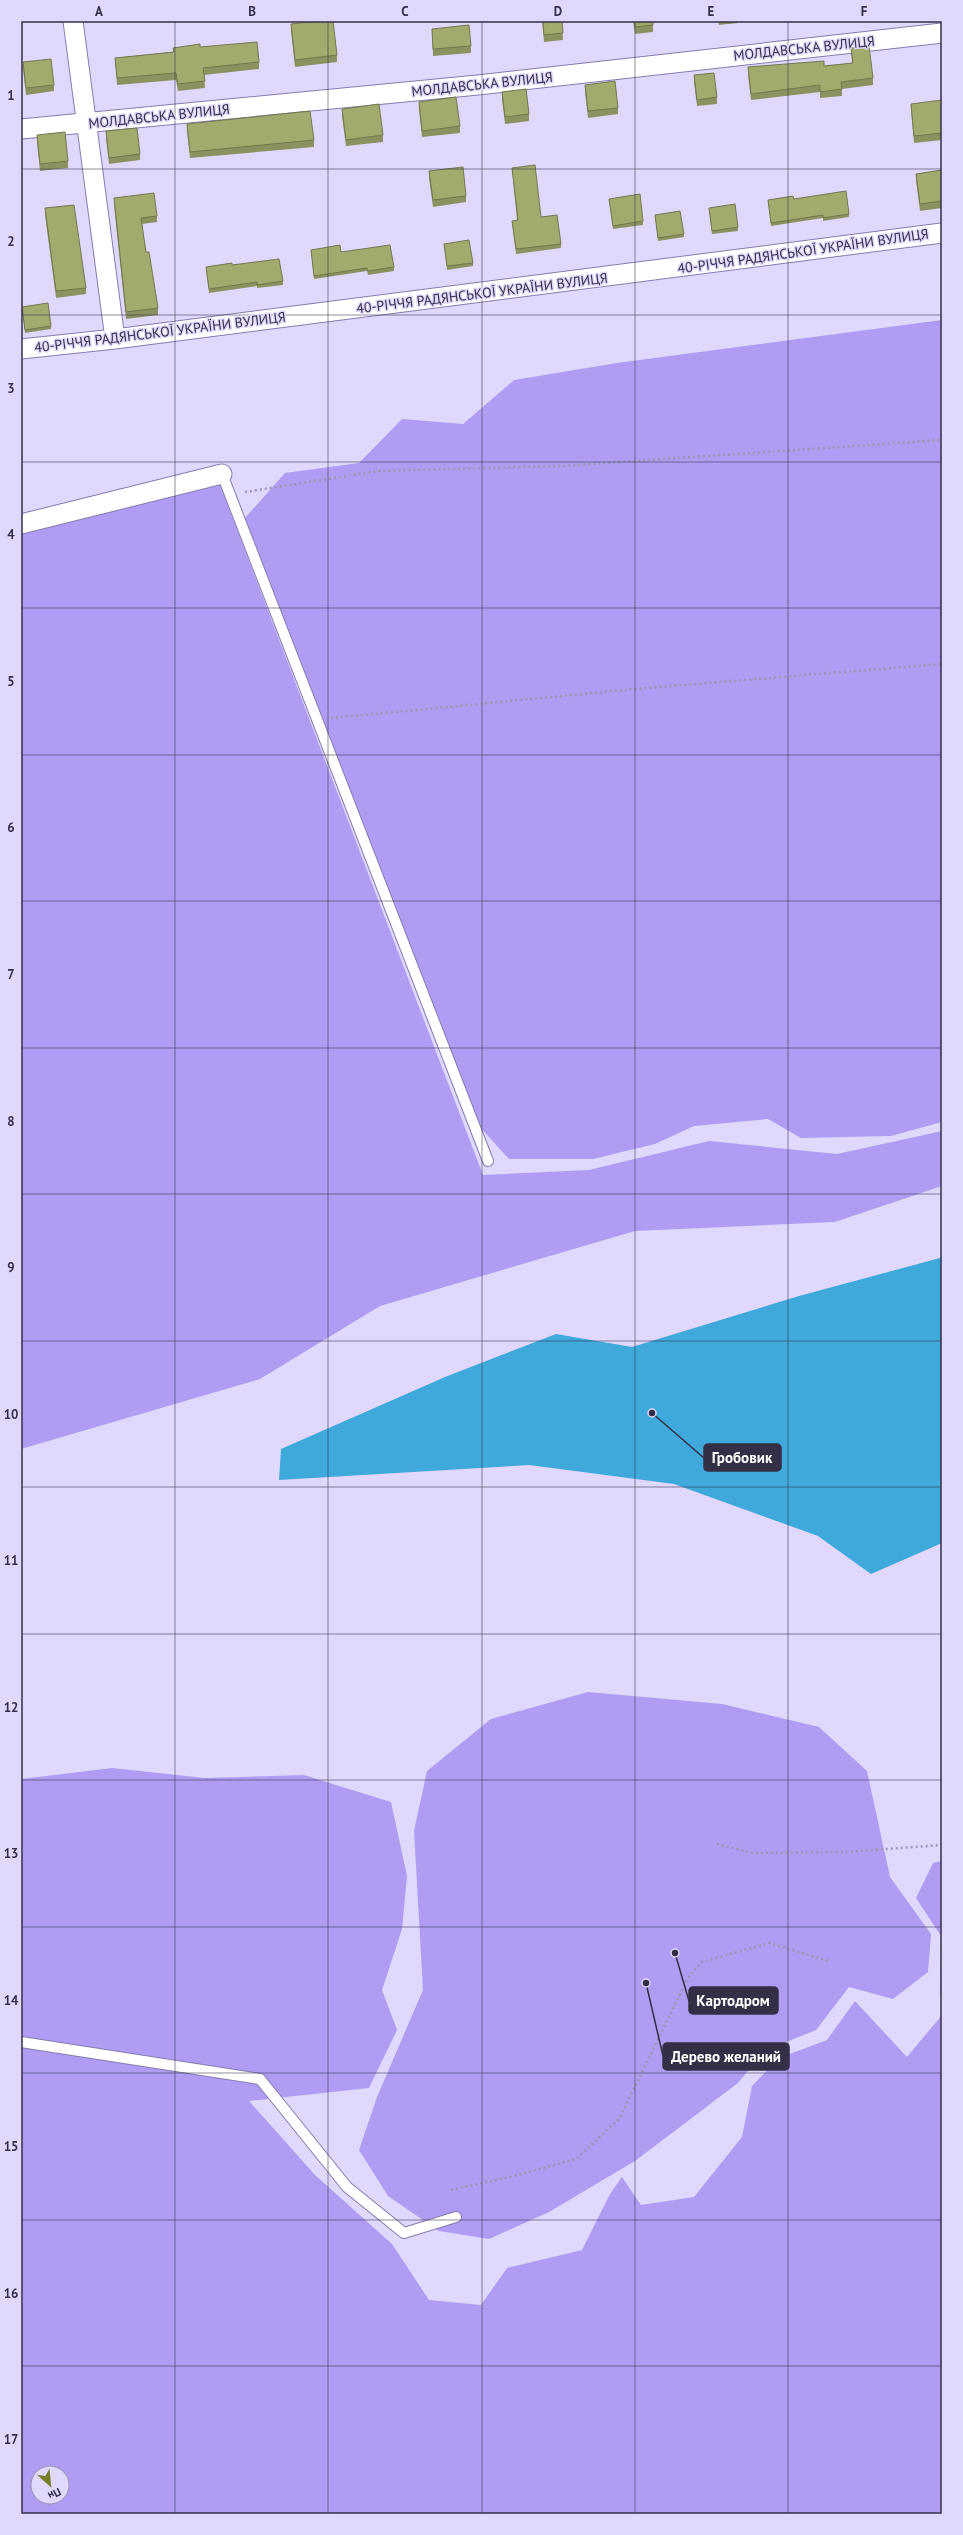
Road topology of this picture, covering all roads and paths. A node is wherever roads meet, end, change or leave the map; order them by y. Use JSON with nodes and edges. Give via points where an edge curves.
{"nodes":[{"id":1,"x":73,"y":21,"type":"edge"},
{"id":2,"x":942,"y":33,"type":"edge"},
{"id":3,"x":86,"y":123,"type":"junction"},
{"id":4,"x":21,"y":129,"type":"edge"},
{"id":5,"x":942,"y":233,"type":"edge"},
{"id":6,"x":115,"y":339,"type":"junction"},
{"id":7,"x":21,"y":348,"type":"edge"},
{"id":8,"x":942,"y":440,"type":"edge"},
{"id":9,"x":222,"y":474,"type":"joint"},
{"id":10,"x":230,"y":494,"type":"junction"},
{"id":11,"x":21,"y":524,"type":"edge"},
{"id":12,"x":942,"y":664,"type":"edge"},
{"id":13,"x":317,"y":719,"type":"junction"},
{"id":14,"x":488,"y":1161,"type":"dead end"},
{"id":15,"x":717,"y":1844,"type":"dead end"},
{"id":16,"x":942,"y":1845,"type":"edge"},
{"id":17,"x":829,"y":1961,"type":"dead end"},
{"id":18,"x":21,"y":2042,"type":"edge"},
{"id":19,"x":451,"y":2190,"type":"dead end"},
{"id":20,"x":456,"y":2217,"type":"dead end"}],
"edges":[{"from":1,"to":3,"type":"street"},
{"from":2,"to":3,"type":"street","name":"МОЛДАВСЬКА ВУЛИЦЯ","via":[[478,84]]},
{"from":3,"to":4,"type":"street","name":"МОЛДАВСЬКА ВУЛИЦЯ"},
{"from":3,"to":6,"type":"street"},
{"from":5,"to":6,"type":"street","name":"40-РІЧЧЯ РАДЯНСЬКОЇ УКРАЇНИ ВУЛИЦЯ"},
{"from":6,"to":7,"type":"street","name":"40-РІЧЧЯ РАДЯНСЬКОЇ УКРАЇНИ ВУЛИЦЯ"},
{"from":8,"to":10,"type":"path","via":[[562,466],[378,471]]},
{"from":9,"to":10,"type":"lane"},
{"from":9,"to":11,"type":"street"},
{"from":10,"to":13,"type":"lane"},
{"from":12,"to":13,"type":"path","via":[[646,688]]},
{"from":13,"to":14,"type":"lane"},
{"from":15,"to":16,"type":"path","via":[[753,1853],[845,1852]]},
{"from":17,"to":19,"type":"path","via":[[769,1943],[702,1962],[689,1976],[619,2119],[576,2159]]},
{"from":18,"to":20,"type":"lane","via":[[260,2079],[347,2187],[404,2233]]}]}
